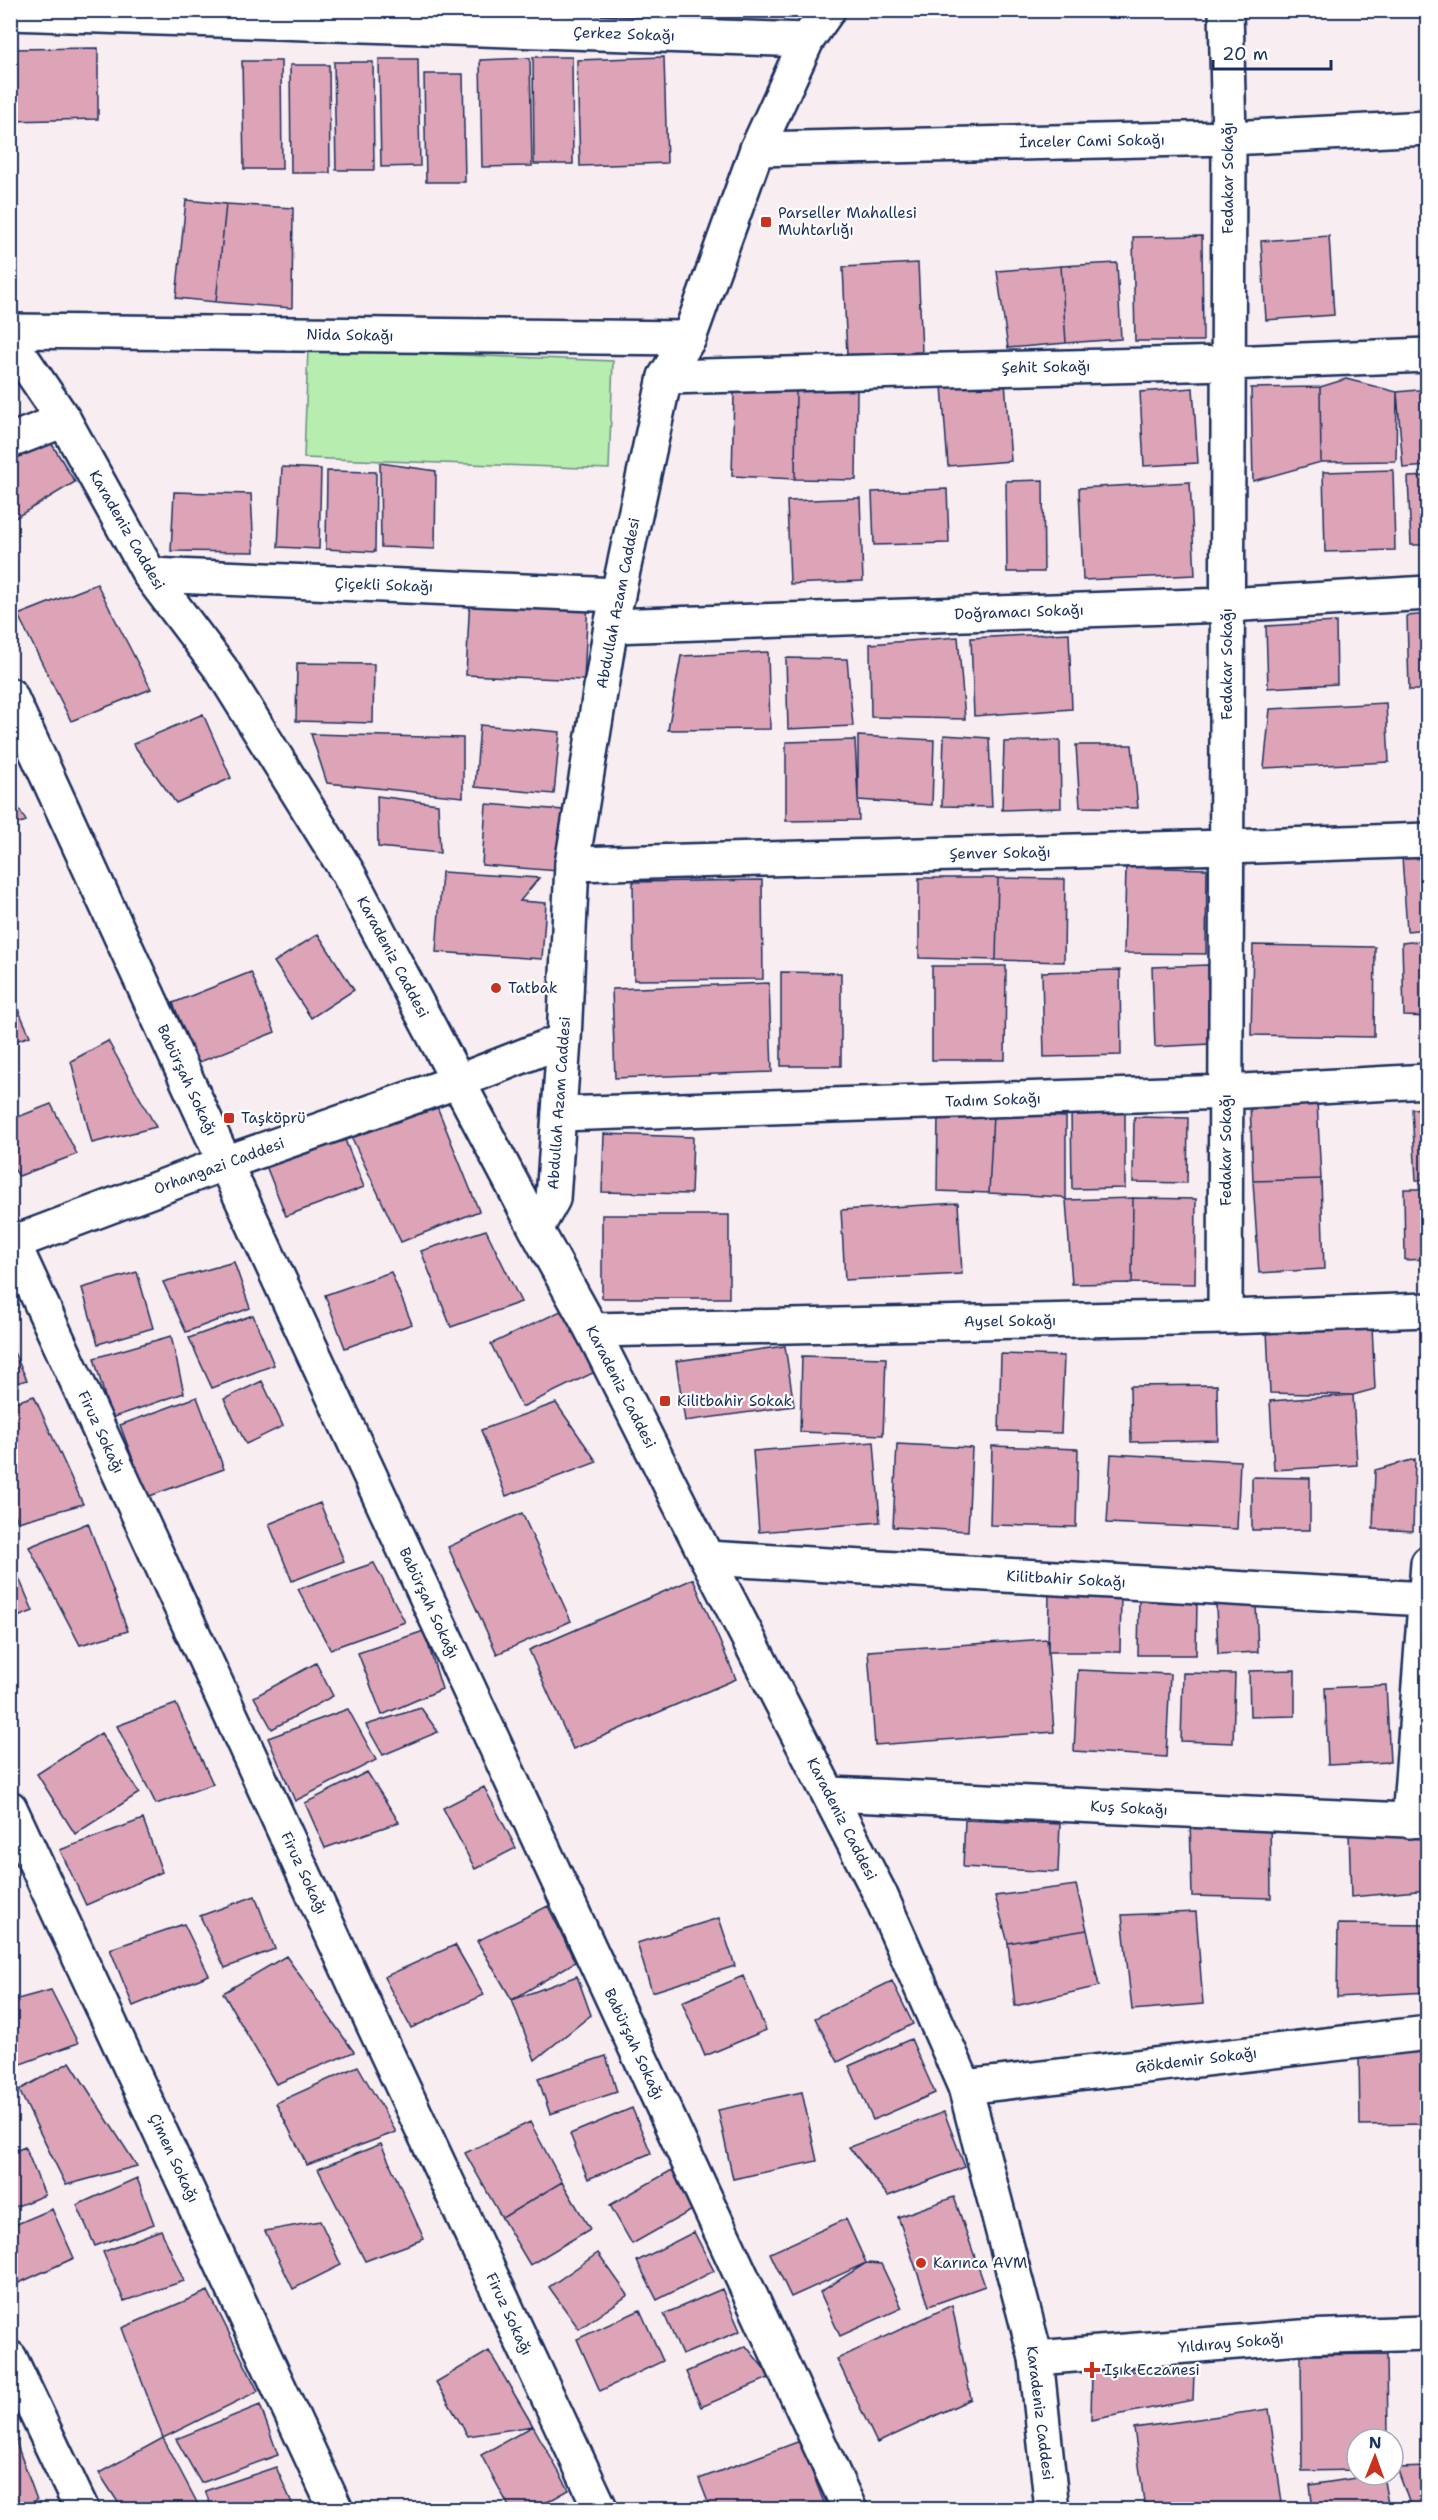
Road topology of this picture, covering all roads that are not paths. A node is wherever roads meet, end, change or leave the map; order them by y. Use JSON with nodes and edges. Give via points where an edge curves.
{"nodes":[{"id":1,"x":828,"y":10,"type":"edge"},
{"id":2,"x":1226,"y":10,"type":"edge"},
{"id":3,"x":10,"y":13,"type":"edge"},
{"id":4,"x":807,"y":40,"type":"junction"},
{"id":5,"x":1428,"y":128,"type":"edge"},
{"id":6,"x":1229,"y":138,"type":"junction"},
{"id":7,"x":757,"y":149,"type":"junction"},
{"id":8,"x":10,"y":331,"type":"edge"},
{"id":9,"x":689,"y":338,"type":"junction"},
{"id":10,"x":10,"y":340,"type":"edge"},
{"id":11,"x":1428,"y":355,"type":"edge"},
{"id":12,"x":1228,"y":363,"type":"junction"},
{"id":13,"x":665,"y":377,"type":"junction"},
{"id":14,"x":64,"y":420,"type":"junction"},
{"id":15,"x":10,"y":441,"type":"edge"},
{"id":16,"x":150,"y":575,"type":"junction"},
{"id":17,"x":1428,"y":592,"type":"edge"},
{"id":18,"x":1227,"y":605,"type":"junction"},
{"id":19,"x":614,"y":610,"type":"junction"},
{"id":20,"x":10,"y":695,"type":"edge"},
{"id":21,"x":1428,"y":840,"type":"edge"},
{"id":22,"x":1226,"y":847,"type":"junction"},
{"id":23,"x":572,"y":864,"type":"junction"},
{"id":24,"x":564,"y":1040,"type":"junction"},
{"id":25,"x":459,"y":1081,"type":"junction"},
{"id":26,"x":1428,"y":1081,"type":"edge"},
{"id":27,"x":1226,"y":1092,"type":"junction"},
{"id":28,"x":559,"y":1114,"type":"junction"},
{"id":29,"x":225,"y":1163,"type":"junction"},
{"id":30,"x":536,"y":1229,"type":"junction"},
{"id":31,"x":12,"y":1241,"type":"edge"},
{"id":32,"x":1428,"y":1310,"type":"edge"},
{"id":33,"x":1225,"y":1317,"type":"junction"},
{"id":34,"x":592,"y":1330,"type":"junction"},
{"id":35,"x":707,"y":1558,"type":"junction"},
{"id":36,"x":1428,"y":1563,"type":"edge"},
{"id":37,"x":1425,"y":1599,"type":"junction"},
{"id":38,"x":830,"y":1794,"type":"junction"},
{"id":39,"x":10,"y":1808,"type":"edge"},
{"id":40,"x":1418,"y":1821,"type":"edge"},
{"id":41,"x":1428,"y":2033,"type":"edge"},
{"id":42,"x":965,"y":2087,"type":"junction"},
{"id":43,"x":1428,"y":2333,"type":"edge"},
{"id":44,"x":10,"y":2358,"type":"edge"},
{"id":45,"x":1036,"y":2358,"type":"junction"},
{"id":46,"x":82,"y":2510,"type":"edge"},
{"id":47,"x":336,"y":2510,"type":"edge"},
{"id":48,"x":601,"y":2510,"type":"edge"},
{"id":49,"x":850,"y":2510,"type":"edge"},
{"id":50,"x":1052,"y":2510,"type":"edge"}],
"edges":[{"from":1,"to":4,"type":"street","name":"Abdullah Azam Caddesi"},
{"from":2,"to":6,"type":"street","name":"Fedakar Sokağı"},
{"from":3,"to":4,"type":"street","name":"Çerkez Sokağı"},
{"from":4,"to":7,"type":"street","name":"Abdullah Azam Caddesi"},
{"from":5,"to":6,"type":"street","name":"İnceler Cami Sokağı"},
{"from":6,"to":7,"type":"street","name":"İnceler Cami Sokağı"},
{"from":6,"to":12,"type":"street","name":"Fedakar Sokağı"},
{"from":7,"to":9,"type":"street","name":"Abdullah Azam Caddesi"},
{"from":8,"to":9,"type":"street","name":"Nida Sokağı"},
{"from":9,"to":13,"type":"street","name":"Abdullah Azam Caddesi"},
{"from":10,"to":14,"type":"street","name":"Karadeniz Caddesi"},
{"from":11,"to":12,"type":"street","name":"Şehit Sokağı"},
{"from":12,"to":13,"type":"street","name":"Şehit Sokağı"},
{"from":12,"to":18,"type":"street","name":"Fedakar Sokağı"},
{"from":13,"to":19,"type":"street","name":"Abdullah Azam Caddesi"},
{"from":14,"to":15,"type":"street"},
{"from":14,"to":16,"type":"street","name":"Karadeniz Caddesi"},
{"from":16,"to":19,"type":"street","name":"Çiçekli Sokağı"},
{"from":16,"to":25,"type":"street","name":"Karadeniz Caddesi","via":[[221,669],[348,873]]},
{"from":17,"to":18,"type":"street","name":"Doğramacı Sokağı"},
{"from":18,"to":19,"type":"street","name":"Doğramacı Sokağı"},
{"from":18,"to":22,"type":"street","name":"Fedakar Sokağı"},
{"from":19,"to":23,"type":"street","name":"Abdullah Azam Caddesi"},
{"from":20,"to":29,"type":"street","name":"Babürşah Sokağı"},
{"from":21,"to":22,"type":"street","name":"Şenver Sokağı"},
{"from":22,"to":23,"type":"street","name":"Şenver Sokağı"},
{"from":22,"to":27,"type":"street","name":"Fedakar Sokağı"},
{"from":23,"to":24,"type":"street","name":"Abdullah Azam Caddesi"},
{"from":24,"to":25,"type":"street","name":"Orhangazi Caddesi"},
{"from":24,"to":28,"type":"street","name":"Abdullah Azam Caddesi"},
{"from":25,"to":29,"type":"street","name":"Orhangazi Caddesi"},
{"from":25,"to":30,"type":"street","name":"Karadeniz Caddesi"},
{"from":26,"to":27,"type":"street","name":"Tadım Sokağı"},
{"from":27,"to":28,"type":"street","name":"Tadım Sokağı"},
{"from":27,"to":33,"type":"street","name":"Fedakar Sokağı"},
{"from":28,"to":30,"type":"street","name":"Abdullah Azam Caddesi","via":[[553,1199]]},
{"from":29,"to":31,"type":"street","name":"Orhangazi Caddesi"},
{"from":29,"to":49,"type":"street","name":"Babürşah Sokağı"},
{"from":30,"to":34,"type":"street","name":"Karadeniz Caddesi"},
{"from":31,"to":48,"type":"street","name":"Firuz Sokağı"},
{"from":32,"to":33,"type":"street","name":"Aysel Sokağı"},
{"from":33,"to":34,"type":"street","name":"Aysel Sokağı"},
{"from":34,"to":35,"type":"street","name":"Karadeniz Caddesi"},
{"from":35,"to":37,"type":"street","name":"Kilitbahir Sokağı"},
{"from":35,"to":38,"type":"street","name":"Karadeniz Caddesi"},
{"from":36,"to":37,"type":"street"},
{"from":37,"to":40,"type":"street"},
{"from":38,"to":40,"type":"street","name":"Kuş Sokağı"},
{"from":38,"to":42,"type":"street","name":"Karadeniz Caddesi","via":[[880,1894]]},
{"from":39,"to":47,"type":"street","name":"Çimen Sokağı"},
{"from":41,"to":42,"type":"street","name":"Gökdemir Sokağı"},
{"from":42,"to":45,"type":"street","name":"Karadeniz Caddesi"},
{"from":43,"to":45,"type":"street","name":"Yıldıray Sokağı","via":[[1301,2337]]},
{"from":44,"to":46,"type":"street"},
{"from":45,"to":50,"type":"street","name":"Karadeniz Caddesi"}]}
